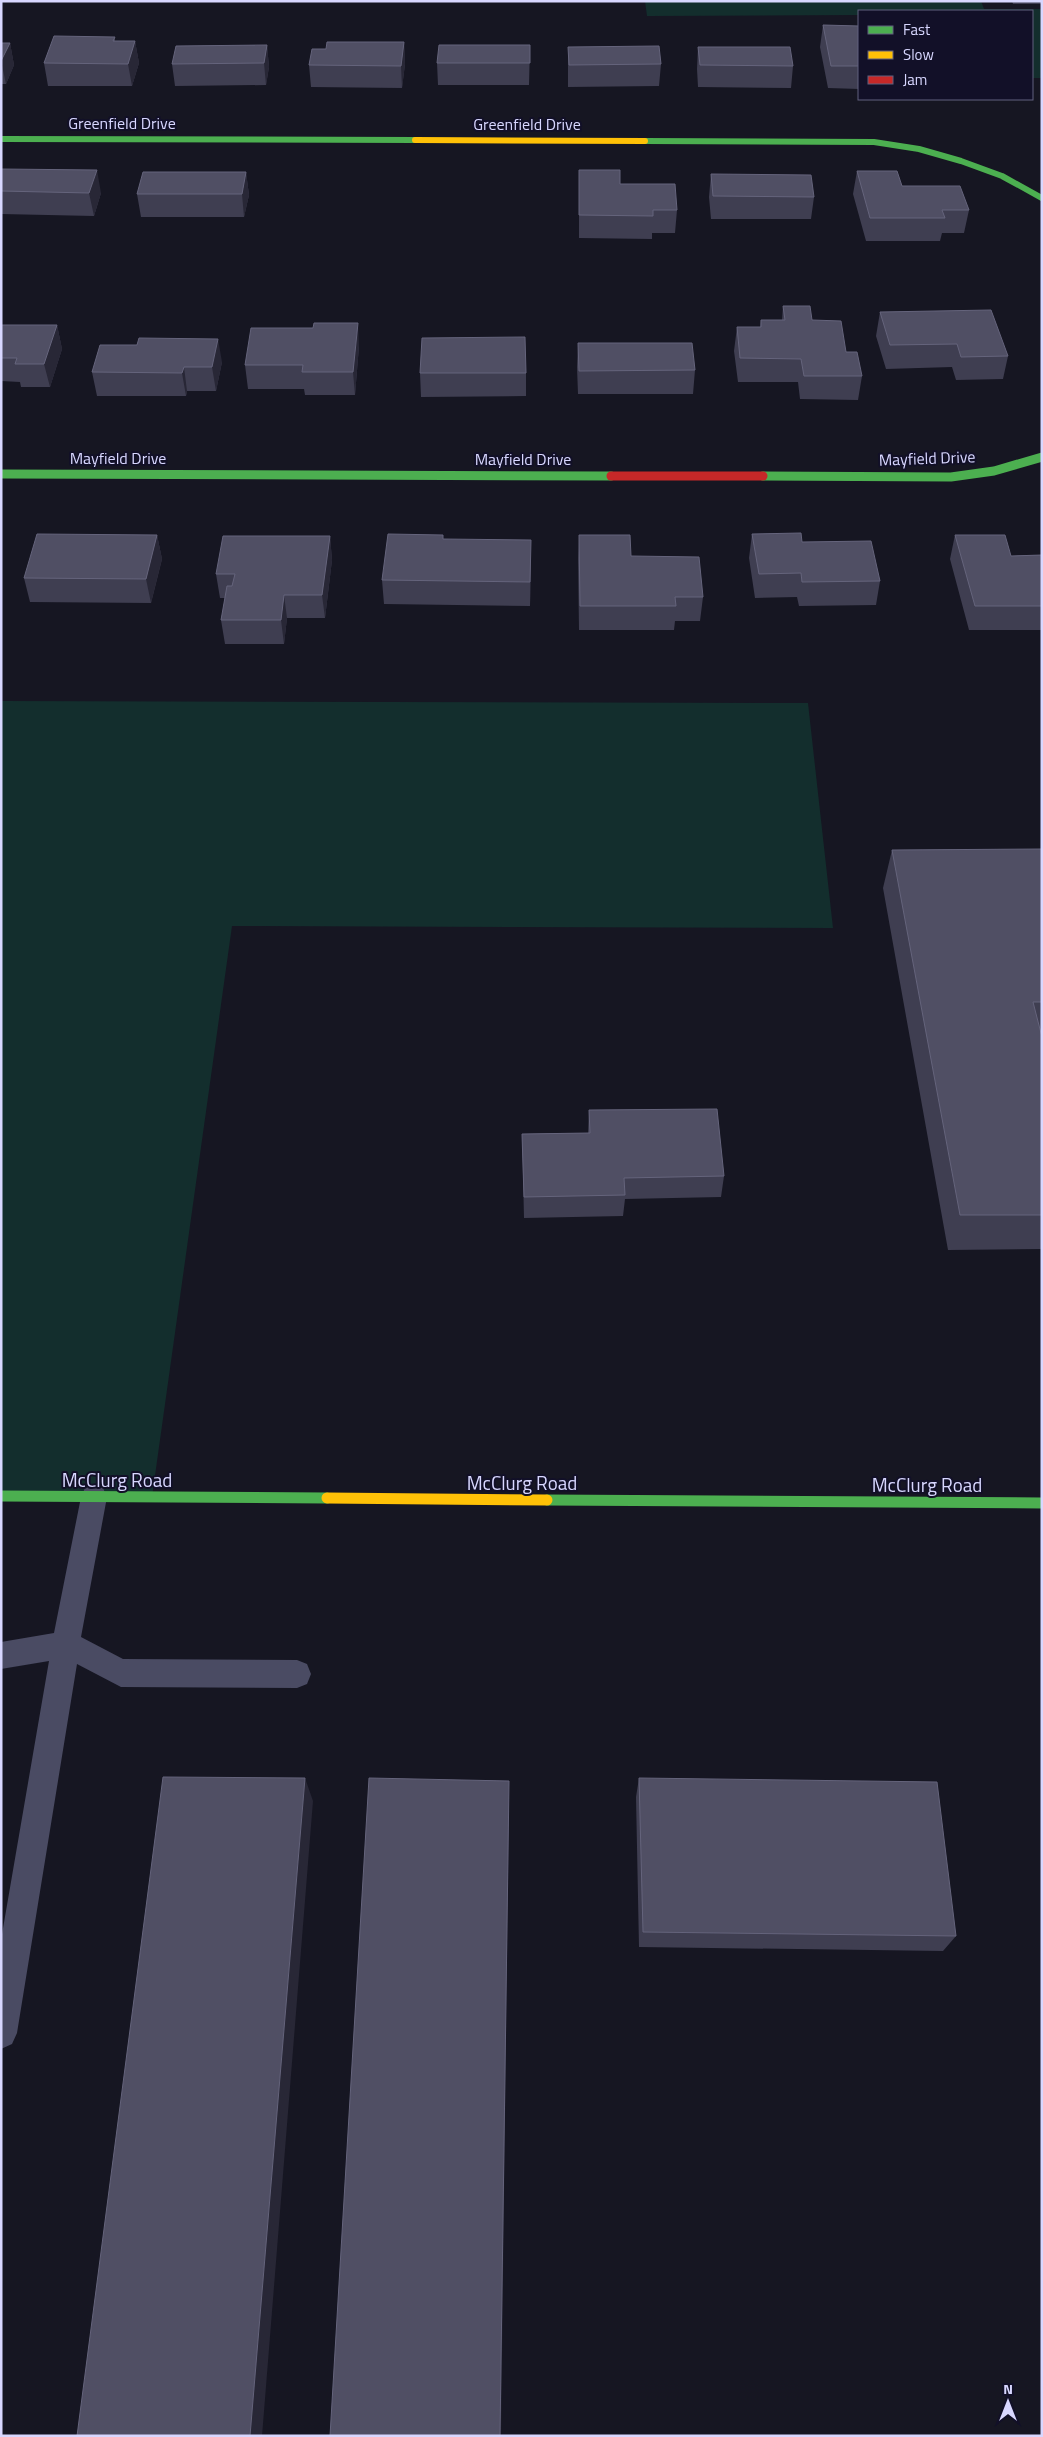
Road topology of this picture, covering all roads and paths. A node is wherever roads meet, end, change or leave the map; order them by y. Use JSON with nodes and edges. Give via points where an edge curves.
{"nodes":[{"id":1,"x":1,"y":139,"type":"edge"},
{"id":2,"x":1042,"y":198,"type":"edge"},
{"id":3,"x":1042,"y":457,"type":"edge"},
{"id":4,"x":1,"y":474,"type":"edge"},
{"id":5,"x":1,"y":1496,"type":"edge"},
{"id":6,"x":94,"y":1497,"type":"junction"},
{"id":7,"x":1042,"y":1503,"type":"edge"},
{"id":8,"x":66,"y":1644,"type":"junction"},
{"id":9,"x":1,"y":1656,"type":"edge"},
{"id":10,"x":297,"y":1674,"type":"dead end"},
{"id":11,"x":1,"y":2033,"type":"edge"}],
"edges":[{"from":1,"to":2,"type":"street","name":"Greenfield Drive","via":[[874,142],[955,155],[1011,178]]},
{"from":3,"to":4,"type":"street","name":"Mayfield Drive","via":[[994,471],[951,477]]},
{"from":5,"to":6,"type":"street","name":"McClurg Road"},
{"from":6,"to":7,"type":"street","name":"McClurg Road"},
{"from":6,"to":8,"type":"lane"},
{"from":8,"to":9,"type":"lane"},
{"from":8,"to":10,"type":"lane","via":[[121,1673]]},
{"from":8,"to":11,"type":"lane"}]}
